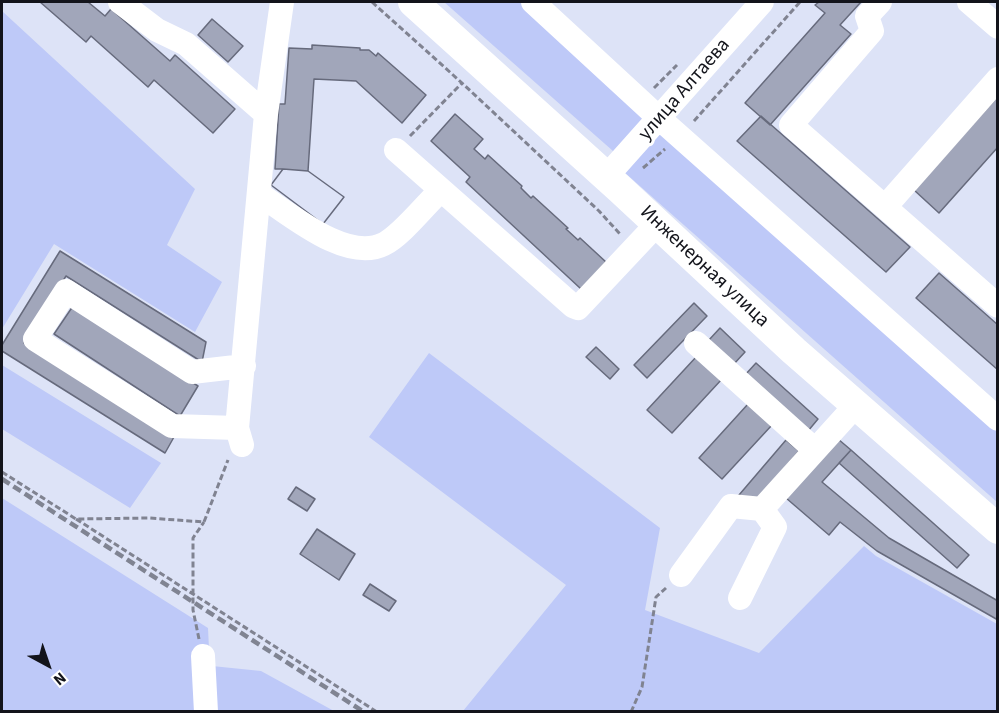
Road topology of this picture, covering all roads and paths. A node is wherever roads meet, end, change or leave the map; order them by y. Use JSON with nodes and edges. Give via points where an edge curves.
{"nodes":[{"id":1,"x":120,"y":2,"type":"edge"},
{"id":2,"x":282,"y":2,"type":"edge"},
{"id":3,"x":372,"y":2,"type":"edge"},
{"id":4,"x":413,"y":2,"type":"edge"},
{"id":5,"x":533,"y":2,"type":"edge"},
{"id":6,"x":762,"y":2,"type":"edge"},
{"id":7,"x":800,"y":2,"type":"edge"},
{"id":8,"x":880,"y":2,"type":"edge"},
{"id":9,"x":969,"y":2,"type":"edge"},
{"id":10,"x":998,"y":27,"type":"edge"},
{"id":11,"x":683,"y":58,"type":"dead end"},
{"id":12,"x":998,"y":79,"type":"edge"},
{"id":13,"x":462,"y":83,"type":"junction"},
{"id":14,"x":652,"y":90,"type":"dead end"},
{"id":15,"x":266,"y":114,"type":"junction"},
{"id":16,"x":660,"y":119,"type":"junction"},
{"id":17,"x":681,"y":136,"type":"junction"},
{"id":18,"x":396,"y":150,"type":"joint"},
{"id":19,"x":613,"y":183,"type":"junction"},
{"id":20,"x":441,"y":190,"type":"junction"},
{"id":21,"x":260,"y":194,"type":"junction"},
{"id":22,"x":885,"y":207,"type":"junction"},
{"id":23,"x":657,"y":224,"type":"junction"},
{"id":24,"x":633,"y":249,"type":"junction"},
{"id":25,"x":998,"y":306,"type":"edge"},
{"id":26,"x":696,"y":343,"type":"dead end"},
{"id":27,"x":244,"y":366,"type":"junction"},
{"id":28,"x":856,"y":405,"type":"junction"},
{"id":29,"x":998,"y":419,"type":"edge"},
{"id":30,"x":239,"y":436,"type":"junction"},
{"id":31,"x":815,"y":450,"type":"junction"},
{"id":32,"x":2,"y":472,"type":"edge"},
{"id":33,"x":762,"y":509,"type":"junction"},
{"id":34,"x":76,"y":519,"type":"junction"},
{"id":35,"x":204,"y":522,"type":"junction"},
{"id":36,"x":998,"y":529,"type":"edge"},
{"id":37,"x":681,"y":575,"type":"joint"},
{"id":38,"x":193,"y":594,"type":"junction"},
{"id":39,"x":740,"y":598,"type":"dead end"},
{"id":40,"x":203,"y":656,"type":"joint"},
{"id":41,"x":206,"y":711,"type":"edge"},
{"id":42,"x":377,"y":711,"type":"edge"},
{"id":43,"x":631,"y":711,"type":"edge"}],
"edges":[{"from":1,"to":15,"type":"street","via":[[157,30],[186,44]]},
{"from":2,"to":15,"type":"street"},
{"from":3,"to":13,"type":"path"},
{"from":4,"to":19,"type":"main road","name":"Инженерная улица"},
{"from":5,"to":16,"type":"street"},
{"from":6,"to":16,"type":"street","name":"улица Алтаева"},
{"from":7,"to":17,"type":"path"},
{"from":8,"to":22,"type":"street","via":[[867,16],[872,31],[791,125]]},
{"from":9,"to":10,"type":"street"},
{"from":11,"to":14,"type":"path"},
{"from":12,"to":22,"type":"street"},
{"from":13,"to":18,"type":"path"},
{"from":13,"to":24,"type":"path"},
{"from":15,"to":21,"type":"street"},
{"from":16,"to":17,"type":"street"},
{"from":16,"to":19,"type":"street","name":"улица Алтаева"},
{"from":17,"to":19,"type":"path"},
{"from":17,"to":29,"type":"street"},
{"from":18,"to":20,"type":"street"},
{"from":19,"to":23,"type":"main road","name":"Инженерная улица"},
{"from":20,"to":21,"type":"street","via":[[392,239],[375,248],[326,238]]},
{"from":20,"to":24,"type":"street","via":[[578,308]]},
{"from":21,"to":27,"type":"street"},
{"from":22,"to":25,"type":"street"},
{"from":23,"to":24,"type":"street"},
{"from":23,"to":28,"type":"main road","name":"Инженерная улица"},
{"from":26,"to":31,"type":"street"},
{"from":27,"to":30,"type":"street"},
{"from":27,"to":30,"type":"street","via":[[192,372],[66,291],[35,339],[172,426]]},
{"from":28,"to":31,"type":"street"},
{"from":28,"to":36,"type":"main road","name":"Инженерная улица"},
{"from":30,"to":35,"type":"path"},
{"from":31,"to":33,"type":"street"},
{"from":32,"to":34,"type":"path"},
{"from":33,"to":37,"type":"street","via":[[731,506]]},
{"from":33,"to":39,"type":"street","via":[[775,527]]},
{"from":34,"to":35,"type":"path"},
{"from":34,"to":38,"type":"path"},
{"from":35,"to":38,"type":"path","via":[[193,538]]},
{"from":37,"to":43,"type":"path","via":[[656,597],[642,687]]},
{"from":38,"to":40,"type":"path"},
{"from":38,"to":42,"type":"path"},
{"from":40,"to":41,"type":"street"}]}
